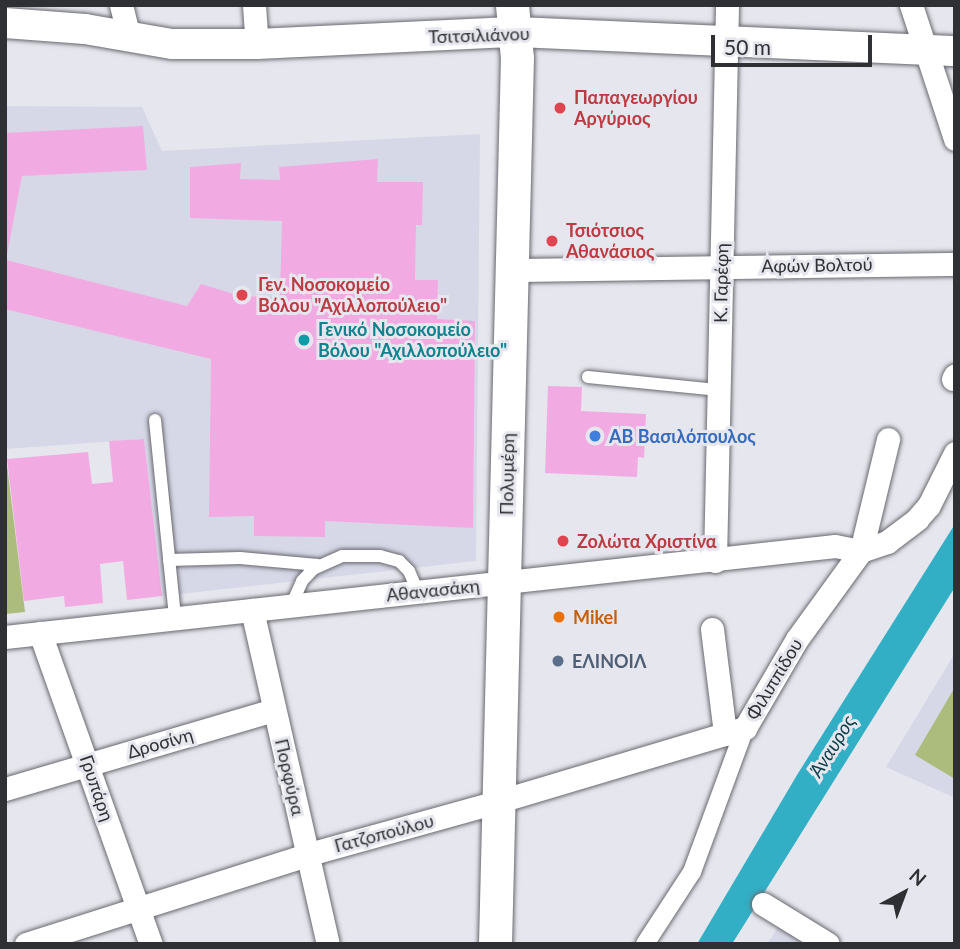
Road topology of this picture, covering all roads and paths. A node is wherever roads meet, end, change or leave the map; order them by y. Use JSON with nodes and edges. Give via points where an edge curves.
{"nodes":[{"id":1,"x":121,"y":5,"type":"edge"},
{"id":2,"x":254,"y":5,"type":"edge"},
{"id":3,"x":727,"y":5,"type":"edge"},
{"id":4,"x":911,"y":5,"type":"edge"},
{"id":5,"x":513,"y":19,"type":"edge"},
{"id":6,"x":5,"y":23,"type":"edge"},
{"id":7,"x":130,"y":37,"type":"junction"},
{"id":8,"x":726,"y":41,"type":"junction"},
{"id":9,"x":257,"y":44,"type":"junction"},
{"id":10,"x":925,"y":50,"type":"junction"},
{"id":11,"x":955,"y":51,"type":"edge"},
{"id":12,"x":955,"y":139,"type":"edge"},
{"id":13,"x":955,"y":264,"type":"edge"},
{"id":14,"x":721,"y":267,"type":"junction"},
{"id":15,"x":512,"y":270,"type":"junction"},
{"id":16,"x":588,"y":377,"type":"dead end"},
{"id":17,"x":719,"y":390,"type":"junction"},
{"id":18,"x":155,"y":420,"type":"dead end"},
{"id":19,"x":888,"y":439,"type":"dead end"},
{"id":20,"x":955,"y":453,"type":"edge"},
{"id":21,"x":861,"y":551,"type":"junction"},
{"id":22,"x":169,"y":560,"type":"junction"},
{"id":23,"x":715,"y":561,"type":"junction"},
{"id":24,"x":318,"y":565,"type":"junction"},
{"id":25,"x":505,"y":583,"type":"junction"},
{"id":26,"x":418,"y":592,"type":"junction"},
{"id":27,"x":290,"y":606,"type":"junction"},
{"id":28,"x":252,"y":610,"type":"junction"},
{"id":29,"x":175,"y":618,"type":"junction"},
{"id":30,"x":712,"y":629,"type":"dead end"},
{"id":31,"x":40,"y":633,"type":"junction"},
{"id":32,"x":5,"y":637,"type":"edge"},
{"id":33,"x":274,"y":710,"type":"junction"},
{"id":34,"x":735,"y":731,"type":"junction"},
{"id":35,"x":89,"y":764,"type":"junction"},
{"id":36,"x":5,"y":789,"type":"edge"},
{"id":37,"x":500,"y":801,"type":"junction"},
{"id":38,"x":309,"y":853,"type":"junction"},
{"id":39,"x":763,"y":904,"type":"dead end"},
{"id":40,"x":138,"y":906,"type":"junction"},
{"id":41,"x":26,"y":944,"type":"edge"},
{"id":42,"x":151,"y":944,"type":"edge"},
{"id":43,"x":328,"y":944,"type":"edge"},
{"id":44,"x":495,"y":944,"type":"edge"},
{"id":45,"x":645,"y":944,"type":"edge"},
{"id":46,"x":828,"y":944,"type":"edge"}],
"edges":[{"from":1,"to":7,"type":"street"},
{"from":2,"to":9,"type":"street"},
{"from":3,"to":8,"type":"street","name":"Κ. Γαρέφη"},
{"from":4,"to":10,"type":"street"},
{"from":5,"to":8,"type":"street","name":"Τσιτσιλιάνου"},
{"from":5,"to":9,"type":"street","name":"Τσιτσιλιάνου"},
{"from":5,"to":15,"type":"main road","name":"Πολυμέρη","via":[[517,58]]},
{"from":6,"to":7,"type":"street","name":"Τσιτσιλιάνου"},
{"from":7,"to":9,"type":"street","name":"Τσιτσιλιάνου","via":[[172,44]]},
{"from":8,"to":10,"type":"street","name":"Τσιτσιλιάνου"},
{"from":8,"to":14,"type":"street","name":"Κ. Γαρέφη"},
{"from":10,"to":11,"type":"street","name":"Τσιτσιλιάνου"},
{"from":10,"to":12,"type":"street"},
{"from":13,"to":14,"type":"street","name":"Αφών Βολτού"},
{"from":14,"to":15,"type":"street","name":"Αφών Βολτού"},
{"from":14,"to":17,"type":"street","name":"Κ. Γαρέφη"},
{"from":15,"to":25,"type":"main road","name":"Πολυμέρη"},
{"from":16,"to":17,"type":"lane"},
{"from":17,"to":23,"type":"street","name":"Κ. Γαρέφη"},
{"from":18,"to":22,"type":"lane"},
{"from":19,"to":21,"type":"street"},
{"from":20,"to":21,"type":"street","via":[[917,519],[887,542]]},
{"from":21,"to":23,"type":"street","name":"Αθανασάκη","via":[[835,546]]},
{"from":21,"to":34,"type":"street","name":"Φιλιππίδου"},
{"from":22,"to":24,"type":"lane","via":[[240,558]]},
{"from":22,"to":29,"type":"lane"},
{"from":23,"to":25,"type":"street","name":"Αθανασάκη"},
{"from":24,"to":26,"type":"lane","via":[[342,556],[386,557],[404,565]]},
{"from":24,"to":27,"type":"lane","via":[[302,581]]},
{"from":25,"to":26,"type":"street","name":"Αθανασάκη"},
{"from":25,"to":37,"type":"main road","name":"Πολυμέρη"},
{"from":26,"to":27,"type":"street","name":"Αθανασάκη"},
{"from":27,"to":28,"type":"street","name":"Αθανασάκη"},
{"from":28,"to":29,"type":"street","name":"Αθανασάκη"},
{"from":28,"to":33,"type":"street","name":"Πορφύρα"},
{"from":29,"to":31,"type":"street","name":"Αθανασάκη"},
{"from":30,"to":34,"type":"street"},
{"from":31,"to":32,"type":"street","name":"Αθανασάκη"},
{"from":31,"to":35,"type":"street","name":"Γρυπάρη"},
{"from":33,"to":35,"type":"street","name":"Δροσίνη"},
{"from":33,"to":38,"type":"street","name":"Πορφύρα"},
{"from":34,"to":37,"type":"street","name":"Γατζοπούλου"},
{"from":34,"to":45,"type":"street","name":"Φιλιππίδου","via":[[692,872]]},
{"from":35,"to":36,"type":"street","name":"Δροσίνη"},
{"from":35,"to":40,"type":"street","name":"Γρυπάρη"},
{"from":37,"to":38,"type":"street","name":"Γατζοπούλου"},
{"from":37,"to":44,"type":"main road","name":"Πολυμέρη"},
{"from":38,"to":40,"type":"street","name":"Γατζοπούλου"},
{"from":38,"to":43,"type":"street","name":"Πορφύρα"},
{"from":39,"to":46,"type":"street"},
{"from":40,"to":41,"type":"street","name":"Γατζοπούλου"},
{"from":40,"to":42,"type":"street","name":"Γρυπάρη"}]}
